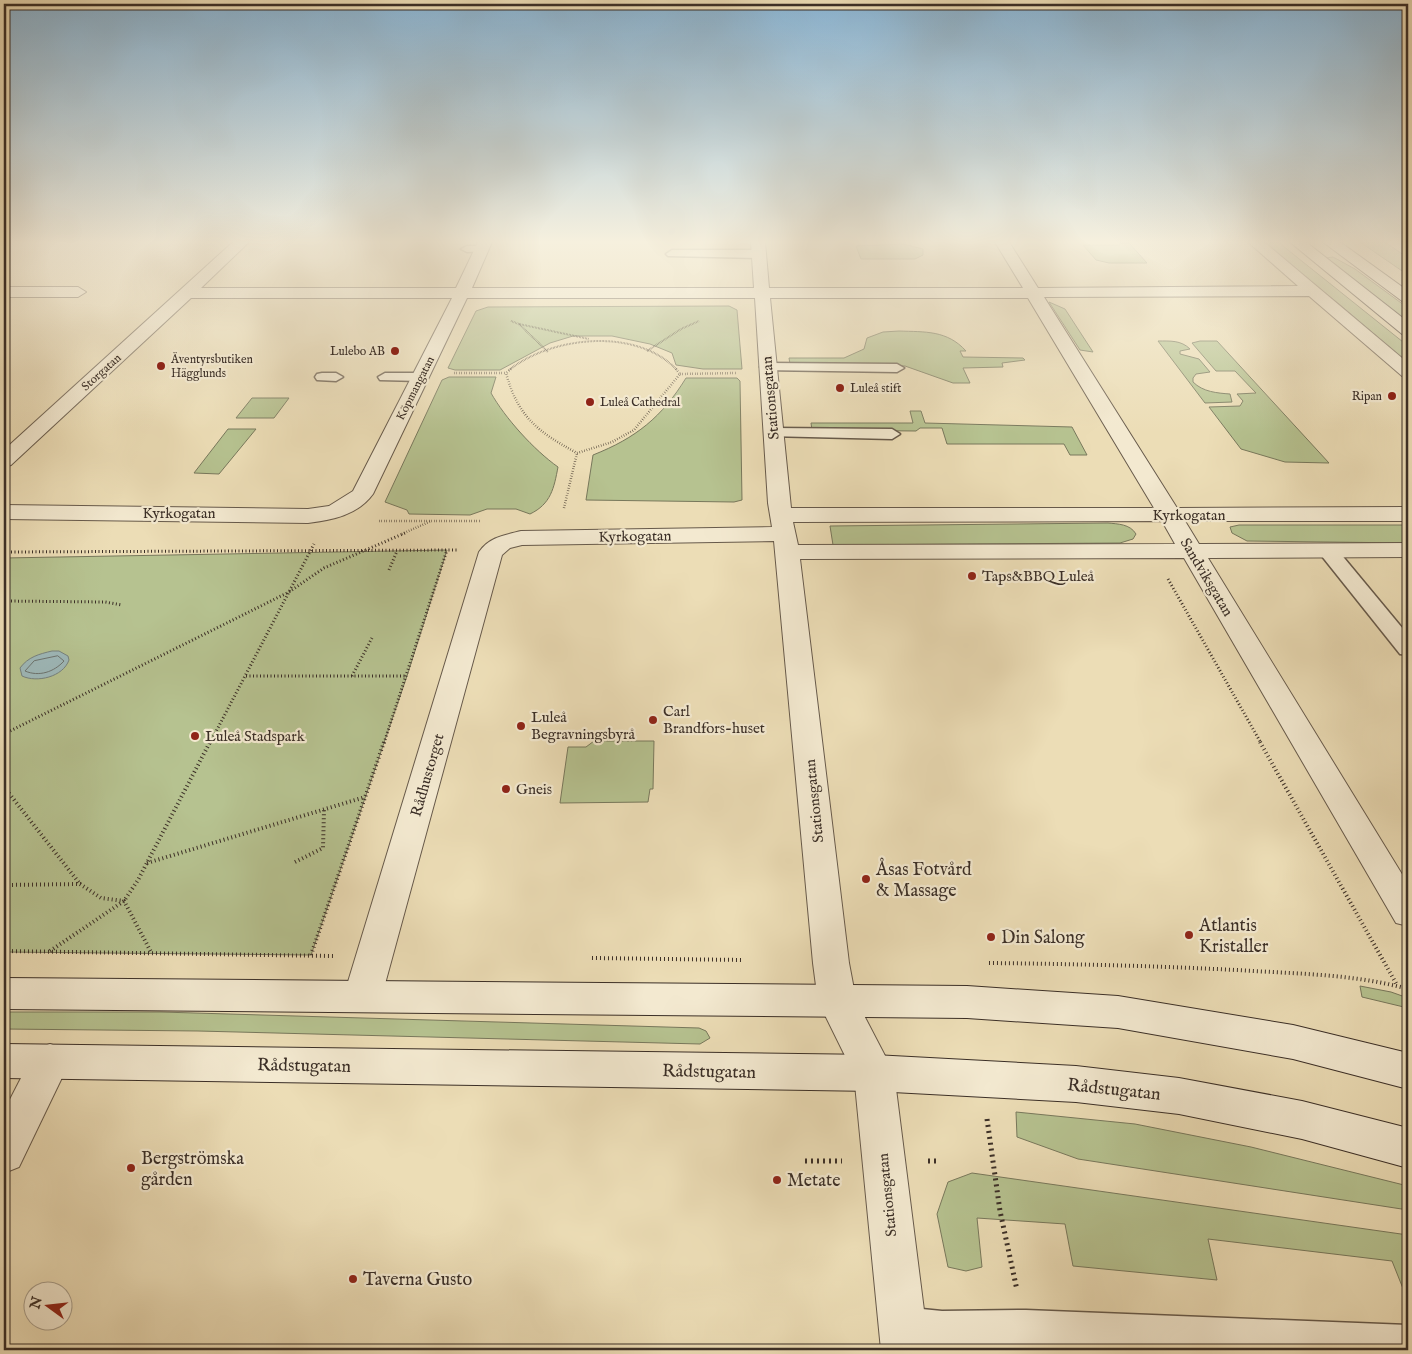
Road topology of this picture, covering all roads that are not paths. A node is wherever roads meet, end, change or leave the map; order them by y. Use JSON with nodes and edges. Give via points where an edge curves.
{"nodes":[{"id":1,"x":175,"y":305,"type":"edge"},
{"id":2,"x":456,"y":305,"type":"edge"},
{"id":3,"x":760,"y":305,"type":"edge"},
{"id":4,"x":1041,"y":305,"type":"edge"},
{"id":5,"x":1327,"y":305,"type":"edge"},
{"id":6,"x":1376,"y":305,"type":"edge"},
{"id":7,"x":1408,"y":330,"type":"edge"},
{"id":8,"x":897,"y":368,"type":"dead end"},
{"id":9,"x":755,"y":370,"type":"junction"},
{"id":10,"x":1408,"y":372,"type":"edge"},
{"id":11,"x":385,"y":377,"type":"dead end"},
{"id":12,"x":421,"y":377,"type":"junction"},
{"id":13,"x":773,"y":433,"type":"junction"},
{"id":14,"x":892,"y":434,"type":"dead end"},
{"id":15,"x":4,"y":461,"type":"edge"},
{"id":16,"x":346,"y":508,"type":"joint"},
{"id":17,"x":4,"y":512,"type":"edge"},
{"id":18,"x":1408,"y":514,"type":"edge"},
{"id":19,"x":971,"y":515,"type":"junction"},
{"id":20,"x":1170,"y":515,"type":"junction"},
{"id":21,"x":784,"y":534,"type":"junction"},
{"id":22,"x":496,"y":548,"type":"joint"},
{"id":23,"x":1408,"y":550,"type":"edge"},
{"id":24,"x":1191,"y":551,"type":"junction"},
{"id":25,"x":1328,"y":551,"type":"junction"},
{"id":26,"x":984,"y":552,"type":"junction"},
{"id":27,"x":1408,"y":649,"type":"edge"},
{"id":28,"x":1408,"y":912,"type":"edge"},
{"id":29,"x":4,"y":993,"type":"edge"},
{"id":30,"x":363,"y":995,"type":"junction"},
{"id":31,"x":837,"y":1001,"type":"junction"},
{"id":32,"x":4,"y":1060,"type":"edge"},
{"id":33,"x":50,"y":1061,"type":"junction"},
{"id":34,"x":1408,"y":1070,"type":"edge"},
{"id":35,"x":874,"y":1073,"type":"junction"},
{"id":36,"x":1408,"y":1148,"type":"edge"},
{"id":37,"x":4,"y":1153,"type":"edge"},
{"id":38,"x":903,"y":1338,"type":"edge"},
{"id":39,"x":1223,"y":1344,"type":"edge"},
{"id":40,"x":1408,"y":1345,"type":"edge"}],
"edges":[{"from":1,"to":15,"type":"street","name":"Storgatan"},
{"from":2,"to":12,"type":"street","name":"Köpmangatan"},
{"from":3,"to":9,"type":"street","name":"Stationsgatan"},
{"from":4,"to":20,"type":"street","name":"Sandviksgatan"},
{"from":5,"to":10,"type":"street"},
{"from":6,"to":7,"type":"street"},
{"from":8,"to":9,"type":"lane","via":[[810,372]]},
{"from":9,"to":13,"type":"street","name":"Stationsgatan"},
{"from":11,"to":12,"type":"lane"},
{"from":12,"to":16,"type":"street","name":"Köpmangatan","via":[[362,494]]},
{"from":13,"to":14,"type":"lane"},
{"from":13,"to":21,"type":"street","name":"Stationsgatan"},
{"from":16,"to":17,"type":"street","name":"Kyrkogatan","via":[[308,516]]},
{"from":18,"to":20,"type":"street","name":"Kyrkogatan"},
{"from":19,"to":20,"type":"street","name":"Kyrkogatan"},
{"from":19,"to":21,"type":"street","name":"Kyrkogatan"},
{"from":19,"to":26,"type":"street"},
{"from":20,"to":24,"type":"street","name":"Sandviksgatan"},
{"from":21,"to":22,"type":"street","name":"Kyrkogatan","via":[[521,538]]},
{"from":21,"to":26,"type":"street","name":"Kyrkogatan"},
{"from":21,"to":31,"type":"street","name":"Stationsgatan"},
{"from":22,"to":30,"type":"street","name":"Rådhustorget"},
{"from":23,"to":25,"type":"street","name":"Kyrkogatan"},
{"from":24,"to":25,"type":"street","name":"Kyrkogatan"},
{"from":24,"to":26,"type":"street","name":"Kyrkogatan"},
{"from":24,"to":28,"type":"street","name":"Sandviksgatan"},
{"from":25,"to":27,"type":"lane"},
{"from":29,"to":30,"type":"street"},
{"from":30,"to":31,"type":"street"},
{"from":31,"to":34,"type":"street","via":[[967,1002],[1118,1012],[1293,1042]]},
{"from":31,"to":35,"type":"street","name":"Stationsgatan"},
{"from":32,"to":33,"type":"street","name":"Rådstugatan"},
{"from":33,"to":35,"type":"street","name":"Rådstugatan"},
{"from":33,"to":37,"type":"street"},
{"from":35,"to":36,"type":"street","name":"Rådstugatan","via":[[1076,1084],[1179,1096],[1302,1120]]},
{"from":35,"to":38,"type":"street","name":"Stationsgatan"},
{"from":38,"to":39,"type":"lane","via":[[942,1330],[1026,1330]]},
{"from":39,"to":40,"type":"lane"}]}
